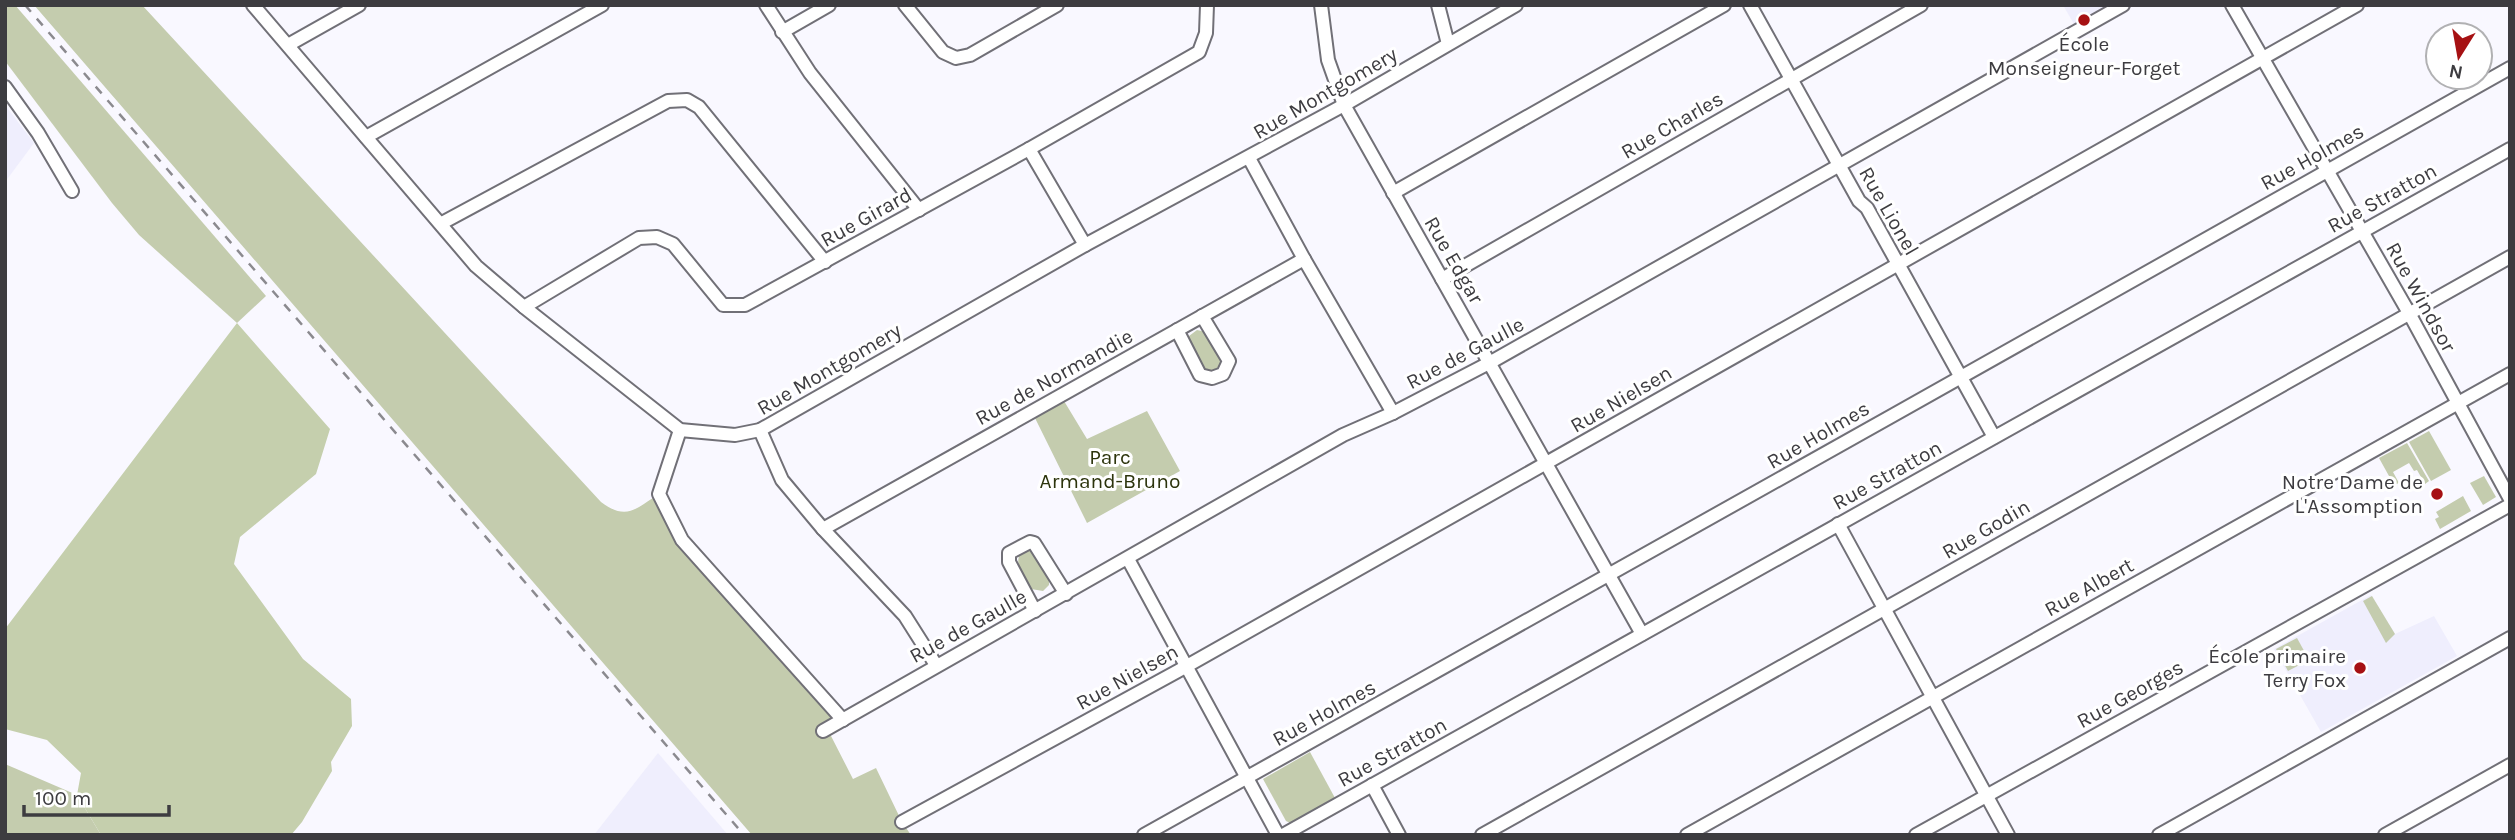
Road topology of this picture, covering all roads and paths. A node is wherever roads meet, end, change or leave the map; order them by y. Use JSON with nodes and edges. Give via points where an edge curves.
{"nodes":[{"id":1,"x":253,"y":5,"type":"edge"},
{"id":2,"x":359,"y":5,"type":"edge"},
{"id":3,"x":601,"y":5,"type":"edge"},
{"id":4,"x":766,"y":5,"type":"edge"},
{"id":5,"x":829,"y":5,"type":"edge"},
{"id":6,"x":905,"y":5,"type":"edge"},
{"id":7,"x":1057,"y":5,"type":"edge"},
{"id":8,"x":1207,"y":5,"type":"edge"},
{"id":9,"x":1321,"y":5,"type":"edge"},
{"id":10,"x":1438,"y":5,"type":"edge"},
{"id":11,"x":1516,"y":5,"type":"edge"},
{"id":12,"x":1724,"y":5,"type":"edge"},
{"id":13,"x":1751,"y":5,"type":"edge"},
{"id":14,"x":1920,"y":5,"type":"edge"},
{"id":15,"x":2123,"y":5,"type":"edge"},
{"id":16,"x":2232,"y":5,"type":"edge"},
{"id":17,"x":2357,"y":5,"type":"edge"},
{"id":18,"x":782,"y":32,"type":"junction"},
{"id":19,"x":1448,"y":44,"type":"junction"},
{"id":20,"x":288,"y":45,"type":"junction"},
{"id":21,"x":2263,"y":59,"type":"junction"},
{"id":22,"x":2510,"y":68,"type":"edge"},
{"id":23,"x":1791,"y":79,"type":"junction"},
{"id":24,"x":5,"y":87,"type":"edge"},
{"id":25,"x":1344,"y":105,"type":"junction"},
{"id":26,"x":366,"y":136,"type":"junction"},
{"id":27,"x":1029,"y":149,"type":"junction"},
{"id":28,"x":2510,"y":149,"type":"edge"},
{"id":29,"x":1249,"y":158,"type":"junction"},
{"id":30,"x":1839,"y":164,"type":"junction"},
{"id":31,"x":2328,"y":170,"type":"junction"},
{"id":32,"x":72,"y":191,"type":"dead end"},
{"id":33,"x":1393,"y":193,"type":"junction"},
{"id":34,"x":919,"y":210,"type":"junction"},
{"id":35,"x":442,"y":223,"type":"junction"},
{"id":36,"x":2362,"y":232,"type":"junction"},
{"id":37,"x":1085,"y":245,"type":"junction"},
{"id":38,"x":2510,"y":257,"type":"edge"},
{"id":39,"x":1304,"y":259,"type":"junction"},
{"id":40,"x":825,"y":262,"type":"junction"},
{"id":41,"x":1898,"y":264,"type":"junction"},
{"id":42,"x":1442,"y":279,"type":"junction"},
{"id":43,"x":524,"y":307,"type":"junction"},
{"id":44,"x":2409,"y":313,"type":"junction"},
{"id":45,"x":1202,"y":316,"type":"junction"},
{"id":46,"x":1177,"y":330,"type":"junction"},
{"id":47,"x":1491,"y":362,"type":"junction"},
{"id":48,"x":2510,"y":373,"type":"edge"},
{"id":49,"x":1961,"y":376,"type":"junction"},
{"id":50,"x":2457,"y":403,"type":"junction"},
{"id":51,"x":1393,"y":413,"type":"junction"},
{"id":52,"x":680,"y":430,"type":"junction"},
{"id":53,"x":760,"y":430,"type":"junction"},
{"id":54,"x":1994,"y":437,"type":"junction"},
{"id":55,"x":1546,"y":464,"type":"junction"},
{"id":56,"x":2510,"y":499,"type":"edge"},
{"id":57,"x":2510,"y":505,"type":"edge"},
{"id":58,"x":1838,"y":524,"type":"junction"},
{"id":59,"x":823,"y":529,"type":"junction"},
{"id":60,"x":1128,"y":559,"type":"junction"},
{"id":61,"x":1610,"y":576,"type":"junction"},
{"id":62,"x":1066,"y":594,"type":"junction"},
{"id":63,"x":1884,"y":609,"type":"junction"},
{"id":64,"x":1035,"y":611,"type":"junction"},
{"id":65,"x":1642,"y":634,"type":"junction"},
{"id":66,"x":2510,"y":638,"type":"edge"},
{"id":67,"x":936,"y":665,"type":"junction"},
{"id":68,"x":1186,"y":666,"type":"junction"},
{"id":69,"x":1933,"y":697,"type":"junction"},
{"id":70,"x":843,"y":720,"type":"junction"},
{"id":71,"x":823,"y":731,"type":"dead end"},
{"id":72,"x":2510,"y":765,"type":"edge"},
{"id":73,"x":1248,"y":777,"type":"junction"},
{"id":74,"x":1372,"y":785,"type":"junction"},
{"id":75,"x":1986,"y":796,"type":"junction"},
{"id":76,"x":902,"y":822,"type":"dead end"},
{"id":77,"x":1144,"y":835,"type":"edge"},
{"id":78,"x":1281,"y":835,"type":"edge"},
{"id":79,"x":1399,"y":835,"type":"edge"},
{"id":80,"x":1482,"y":835,"type":"edge"},
{"id":81,"x":1687,"y":835,"type":"edge"},
{"id":82,"x":1916,"y":835,"type":"edge"},
{"id":83,"x":2008,"y":835,"type":"edge"},
{"id":84,"x":2159,"y":835,"type":"edge"},
{"id":85,"x":2385,"y":835,"type":"edge"}],
"edges":[{"from":1,"to":20,"type":"street"},
{"from":2,"to":20,"type":"street"},
{"from":3,"to":26,"type":"street"},
{"from":4,"to":18,"type":"street"},
{"from":5,"to":18,"type":"street"},
{"from":6,"to":7,"type":"street","via":[[943,52],[956,58],[970,55]]},
{"from":8,"to":27,"type":"street","name":"Rue Girard","via":[[1206,33],[1199,51]]},
{"from":9,"to":25,"type":"street","name":"Rue Edgar","via":[[1328,60]]},
{"from":10,"to":19,"type":"street"},
{"from":11,"to":19,"type":"street","name":"Rue Montgomery"},
{"from":12,"to":33,"type":"street"},
{"from":13,"to":23,"type":"street","name":"Rue Lionel"},
{"from":14,"to":23,"type":"street","name":"Rue Charles"},
{"from":15,"to":30,"type":"street","name":"Rue de Gaulle"},
{"from":16,"to":21,"type":"street","name":"Rue Windsor"},
{"from":17,"to":21,"type":"street","name":"Rue Nielsen"},
{"from":18,"to":34,"type":"street"},
{"from":19,"to":25,"type":"street","name":"Rue Montgomery"},
{"from":20,"to":26,"type":"street"},
{"from":21,"to":31,"type":"street","name":"Rue Windsor"},
{"from":21,"to":41,"type":"street","name":"Rue Nielsen"},
{"from":22,"to":31,"type":"street","name":"Rue Holmes"},
{"from":23,"to":30,"type":"street","name":"Rue Lionel"},
{"from":23,"to":42,"type":"street","name":"Rue Charles"},
{"from":24,"to":32,"type":"street"},
{"from":25,"to":29,"type":"street","name":"Rue Montgomery"},
{"from":25,"to":33,"type":"street","name":"Rue Edgar"},
{"from":26,"to":35,"type":"street"},
{"from":27,"to":34,"type":"street","name":"Rue Girard"},
{"from":27,"to":37,"type":"street"},
{"from":28,"to":36,"type":"street","name":"Rue Stratton"},
{"from":29,"to":37,"type":"street","name":"Rue Montgomery"},
{"from":29,"to":39,"type":"street"},
{"from":30,"to":41,"type":"street","name":"Rue Lionel"},
{"from":30,"to":47,"type":"street","name":"Rue de Gaulle"},
{"from":31,"to":36,"type":"street","name":"Rue Windsor"},
{"from":31,"to":49,"type":"street","name":"Rue Holmes"},
{"from":33,"to":42,"type":"street","name":"Rue Edgar"},
{"from":34,"to":40,"type":"street","name":"Rue Girard"},
{"from":35,"to":40,"type":"street","via":[[668,101],[687,100],[699,107]]},
{"from":35,"to":43,"type":"street","via":[[476,266]]},
{"from":36,"to":44,"type":"street","name":"Rue Windsor"},
{"from":36,"to":54,"type":"street","name":"Rue Stratton"},
{"from":37,"to":53,"type":"street","name":"Rue Montgomery"},
{"from":38,"to":44,"type":"street","name":"Rue Godin"},
{"from":39,"to":45,"type":"street","name":"Rue de Normandie"},
{"from":39,"to":51,"type":"street"},
{"from":40,"to":43,"type":"street","name":"Rue Girard","via":[[745,305],[723,305],[673,244],[657,237],[639,238]]},
{"from":41,"to":49,"type":"street","name":"Rue Lionel"},
{"from":41,"to":55,"type":"street","name":"Rue Nielsen"},
{"from":42,"to":47,"type":"street","name":"Rue Edgar"},
{"from":43,"to":52,"type":"street"},
{"from":44,"to":50,"type":"street","name":"Rue Windsor"},
{"from":44,"to":63,"type":"street","name":"Rue Godin"},
{"from":45,"to":46,"type":"street","name":"Rue de Normandie"},
{"from":45,"to":46,"type":"street","via":[[1229,361],[1223,374],[1212,378],[1200,375]]},
{"from":46,"to":59,"type":"street","name":"Rue de Normandie"},
{"from":47,"to":51,"type":"street","name":"Rue de Gaulle"},
{"from":47,"to":55,"type":"street","name":"Rue Edgar"},
{"from":48,"to":50,"type":"street","name":"Rue Albert"},
{"from":49,"to":54,"type":"street","name":"Rue Lionel"},
{"from":49,"to":61,"type":"street","name":"Rue Holmes"},
{"from":50,"to":56,"type":"street","name":"Rue Windsor"},
{"from":50,"to":69,"type":"street","name":"Rue Albert"},
{"from":51,"to":60,"type":"street","name":"Rue de Gaulle","via":[[1343,435]]},
{"from":52,"to":53,"type":"street","name":"Rue Montgomery","via":[[735,435]]},
{"from":52,"to":70,"type":"street","via":[[659,494],[682,540]]},
{"from":53,"to":59,"type":"street","via":[[782,480]]},
{"from":54,"to":58,"type":"street","name":"Rue Stratton"},
{"from":55,"to":61,"type":"street","name":"Rue Edgar"},
{"from":55,"to":68,"type":"street","name":"Rue Nielsen"},
{"from":57,"to":75,"type":"street","name":"Rue Georges"},
{"from":58,"to":63,"type":"street"},
{"from":58,"to":65,"type":"street","name":"Rue Stratton"},
{"from":59,"to":67,"type":"street","via":[[905,616]]},
{"from":60,"to":62,"type":"street","name":"Rue de Gaulle"},
{"from":60,"to":68,"type":"street"},
{"from":61,"to":65,"type":"street","name":"Rue Edgar"},
{"from":61,"to":73,"type":"street","name":"Rue Holmes"},
{"from":62,"to":64,"type":"street","name":"Rue de Gaulle"},
{"from":62,"to":64,"type":"street","via":[[1034,543],[1009,553],[1009,562]]},
{"from":63,"to":69,"type":"street"},
{"from":63,"to":80,"type":"street","name":"Rue Godin"},
{"from":64,"to":67,"type":"street","name":"Rue de Gaulle"},
{"from":65,"to":74,"type":"street","name":"Rue Stratton"},
{"from":66,"to":84,"type":"street"},
{"from":67,"to":70,"type":"street","name":"Rue de Gaulle"},
{"from":68,"to":73,"type":"street"},
{"from":68,"to":76,"type":"street","name":"Rue Nielsen"},
{"from":69,"to":75,"type":"street"},
{"from":69,"to":81,"type":"street","name":"Rue Albert"},
{"from":70,"to":71,"type":"street","name":"Rue de Gaulle"},
{"from":72,"to":85,"type":"street"},
{"from":73,"to":77,"type":"street","name":"Rue Holmes"},
{"from":73,"to":78,"type":"street"},
{"from":74,"to":78,"type":"street","name":"Rue Stratton"},
{"from":74,"to":79,"type":"street"},
{"from":75,"to":82,"type":"street","name":"Rue Georges"},
{"from":75,"to":83,"type":"street"}]}
